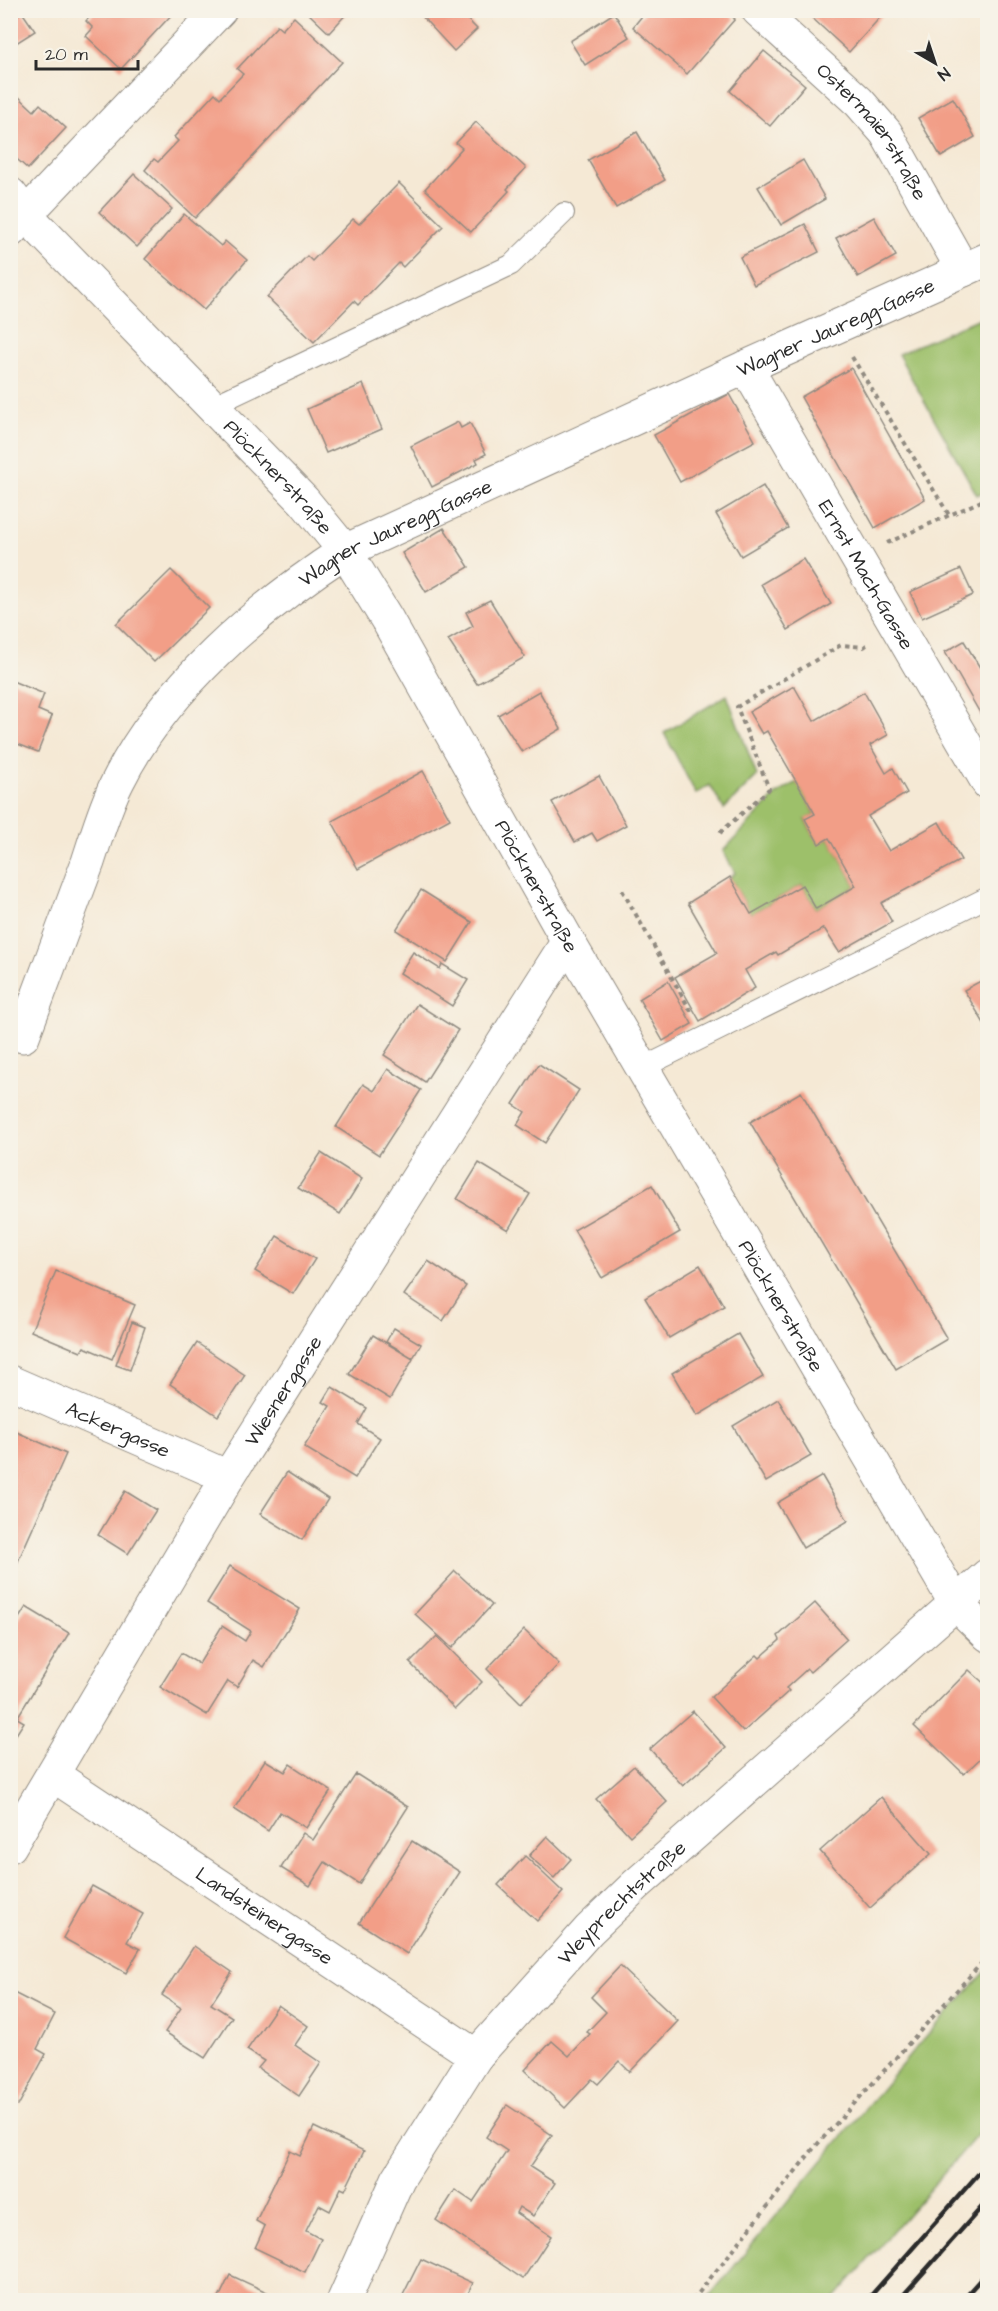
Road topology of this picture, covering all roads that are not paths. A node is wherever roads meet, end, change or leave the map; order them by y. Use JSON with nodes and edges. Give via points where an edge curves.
{"nodes":[{"id":1,"x":220,"y":10,"type":"edge"},
{"id":2,"x":759,"y":11,"type":"edge"},
{"id":3,"x":15,"y":213,"type":"edge"},
{"id":4,"x":564,"y":213,"type":"dead end"},
{"id":5,"x":975,"y":265,"type":"edge"},
{"id":6,"x":746,"y":367,"type":"junction"},
{"id":7,"x":212,"y":406,"type":"junction"},
{"id":8,"x":345,"y":551,"type":"junction"},
{"id":9,"x":987,"y":783,"type":"edge"},
{"id":10,"x":987,"y":897,"type":"edge"},
{"id":11,"x":568,"y":941,"type":"junction"},
{"id":12,"x":23,"y":1036,"type":"dead end"},
{"id":13,"x":642,"y":1068,"type":"junction"},
{"id":14,"x":10,"y":1382,"type":"edge"},
{"id":15,"x":228,"y":1477,"type":"junction"},
{"id":16,"x":987,"y":1575,"type":"edge"},
{"id":17,"x":956,"y":1604,"type":"junction"},
{"id":18,"x":987,"y":1635,"type":"edge"},
{"id":19,"x":53,"y":1775,"type":"junction"},
{"id":20,"x":10,"y":1846,"type":"edge"},
{"id":21,"x":476,"y":2056,"type":"junction"},
{"id":22,"x":344,"y":2301,"type":"edge"}],
"edges":[{"from":1,"to":3,"type":"street"},
{"from":2,"to":5,"type":"street","name":"Ostermaierstraße","via":[[859,102],[886,133]]},
{"from":3,"to":7,"type":"street","name":"Plöcknerstraße"},
{"from":4,"to":7,"type":"lane","via":[[511,265]]},
{"from":5,"to":6,"type":"street","name":"Wagner Jauregg-Gasse"},
{"from":6,"to":8,"type":"street","name":"Wagner Jauregg-Gasse"},
{"from":6,"to":9,"type":"street","name":"Ernst Mach-Gasse"},
{"from":7,"to":8,"type":"street","name":"Plöcknerstraße","via":[[304,501]]},
{"from":8,"to":11,"type":"street","name":"Plöcknerstraße"},
{"from":8,"to":12,"type":"street","name":"Wagner Jauregg-Gasse","via":[[307,576],[248,625],[182,687],[149,730],[117,782]]},
{"from":10,"to":13,"type":"lane"},
{"from":11,"to":13,"type":"street","name":"Plöcknerstraße"},
{"from":11,"to":15,"type":"street","name":"Wiesnergasse"},
{"from":13,"to":17,"type":"street","name":"Plöcknerstraße"},
{"from":14,"to":15,"type":"street","name":"Ackergasse"},
{"from":15,"to":19,"type":"street","name":"Wiesnergasse"},
{"from":16,"to":17,"type":"street","name":"Weyprechtstraße"},
{"from":17,"to":18,"type":"street","name":"Plöcknerstraße"},
{"from":17,"to":21,"type":"street","name":"Weyprechtstraße","via":[[636,1885],[589,1930]]},
{"from":19,"to":20,"type":"street","name":"Wiesnergasse"},
{"from":19,"to":21,"type":"street","name":"Landsteinergasse"},
{"from":21,"to":22,"type":"street","name":"Weyprechtstraße","via":[[398,2179]]}]}
